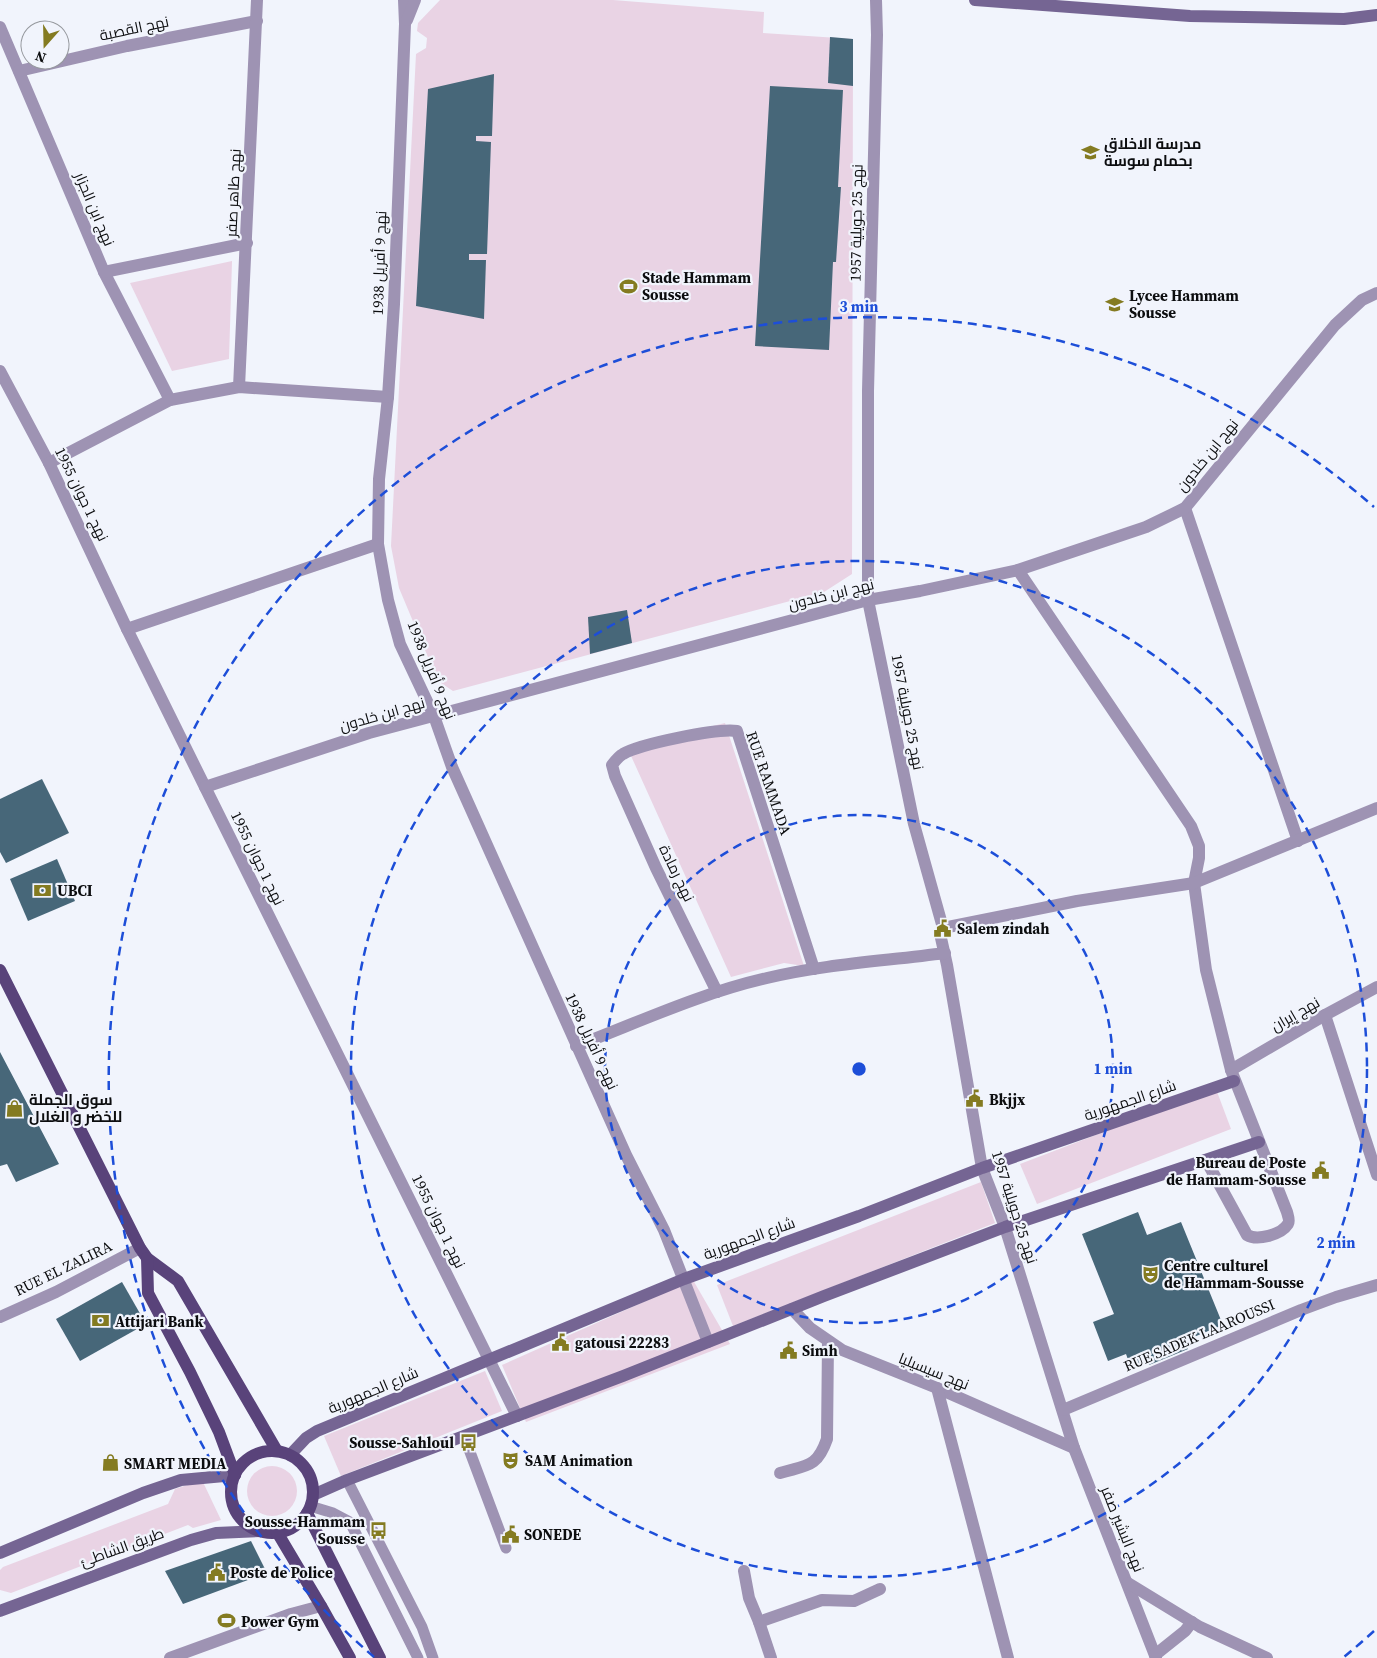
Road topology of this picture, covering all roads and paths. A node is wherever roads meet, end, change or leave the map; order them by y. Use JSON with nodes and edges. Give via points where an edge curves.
{"nodes":[{"id":1,"x":257,"y":0,"type":"edge"},
{"id":2,"x":404,"y":0,"type":"edge"},
{"id":3,"x":415,"y":0,"type":"edge"},
{"id":4,"x":876,"y":0,"type":"edge"},
{"id":5,"x":975,"y":0,"type":"edge"},
{"id":6,"x":1377,"y":15,"type":"edge"},
{"id":7,"x":257,"y":21,"type":"junction"},
{"id":8,"x":405,"y":24,"type":"junction"},
{"id":9,"x":0,"y":27,"type":"edge"},
{"id":10,"x":19,"y":71,"type":"junction"},
{"id":11,"x":247,"y":243,"type":"junction"},
{"id":12,"x":104,"y":272,"type":"junction"},
{"id":13,"x":1377,"y":293,"type":"edge"},
{"id":14,"x":0,"y":370,"type":"edge"},
{"id":15,"x":239,"y":387,"type":"junction"},
{"id":16,"x":388,"y":397,"type":"junction"},
{"id":17,"x":170,"y":400,"type":"junction"},
{"id":18,"x":49,"y":462,"type":"junction"},
{"id":19,"x":1185,"y":508,"type":"junction"},
{"id":20,"x":378,"y":544,"type":"junction"},
{"id":21,"x":1018,"y":570,"type":"junction"},
{"id":22,"x":868,"y":600,"type":"junction"},
{"id":23,"x":127,"y":629,"type":"junction"},
{"id":24,"x":434,"y":716,"type":"junction"},
{"id":25,"x":612,"y":765,"type":"joint"},
{"id":26,"x":204,"y":787,"type":"junction"},
{"id":27,"x":1377,"y":808,"type":"edge"},
{"id":28,"x":1298,"y":840,"type":"junction"},
{"id":29,"x":1194,"y":883,"type":"junction"},
{"id":30,"x":943,"y":928,"type":"junction"},
{"id":31,"x":944,"y":953,"type":"junction"},
{"id":32,"x":814,"y":969,"type":"junction"},
{"id":33,"x":0,"y":970,"type":"edge"},
{"id":34,"x":1377,"y":987,"type":"edge"},
{"id":35,"x":717,"y":992,"type":"junction"},
{"id":36,"x":1325,"y":1015,"type":"junction"},
{"id":37,"x":576,"y":1046,"type":"junction"},
{"id":38,"x":1232,"y":1075,"type":"junction"},
{"id":39,"x":1259,"y":1142,"type":"junction"},
{"id":40,"x":1206,"y":1160,"type":"junction"},
{"id":41,"x":982,"y":1168,"type":"junction"},
{"id":42,"x":1377,"y":1175,"type":"edge"},
{"id":43,"x":1005,"y":1227,"type":"junction"},
{"id":44,"x":144,"y":1253,"type":"junction"},
{"id":45,"x":684,"y":1279,"type":"junction"},
{"id":46,"x":1377,"y":1286,"type":"edge"},
{"id":47,"x":792,"y":1309,"type":"junction"},
{"id":48,"x":0,"y":1316,"type":"edge"},
{"id":49,"x":828,"y":1341,"type":"junction"},
{"id":50,"x":708,"y":1342,"type":"junction"},
{"id":51,"x":490,"y":1360,"type":"junction"},
{"id":52,"x":937,"y":1388,"type":"junction"},
{"id":53,"x":1063,"y":1410,"type":"junction"},
{"id":54,"x":517,"y":1416,"type":"junction"},
{"id":55,"x":464,"y":1436,"type":"junction"},
{"id":56,"x":1074,"y":1448,"type":"junction"},
{"id":57,"x":284,"y":1453,"type":"junction"},
{"id":58,"x":780,"y":1473,"type":"dead end"},
{"id":59,"x":235,"y":1475,"type":"junction"},
{"id":60,"x":347,"y":1480,"type":"junction"},
{"id":61,"x":310,"y":1505,"type":"junction"},
{"id":62,"x":260,"y":1531,"type":"junction"},
{"id":63,"x":277,"y":1532,"type":"junction"},
{"id":64,"x":506,"y":1548,"type":"dead end"},
{"id":65,"x":0,"y":1554,"type":"edge"},
{"id":66,"x":744,"y":1572,"type":"dead end"},
{"id":67,"x":1128,"y":1584,"type":"junction"},
{"id":68,"x":880,"y":1589,"type":"dead end"},
{"id":69,"x":321,"y":1606,"type":"junction"},
{"id":70,"x":0,"y":1611,"type":"edge"},
{"id":71,"x":760,"y":1622,"type":"junction"},
{"id":72,"x":1192,"y":1622,"type":"junction"},
{"id":73,"x":1156,"y":1656,"type":"edge"},
{"id":74,"x":170,"y":1658,"type":"edge"},
{"id":75,"x":350,"y":1658,"type":"edge"},
{"id":76,"x":380,"y":1658,"type":"edge"},
{"id":77,"x":418,"y":1658,"type":"edge"},
{"id":78,"x":433,"y":1658,"type":"edge"},
{"id":79,"x":771,"y":1658,"type":"edge"},
{"id":80,"x":1008,"y":1658,"type":"edge"},
{"id":81,"x":1267,"y":1658,"type":"edge"}],
"edges":[{"from":1,"to":7,"type":"street","name":"نهج طاهر صفر"},
{"from":2,"to":8,"type":"street","name":"نهج 9 أفريل 1938"},
{"from":3,"to":8,"type":"street"},
{"from":4,"to":22,"type":"street","name":"نهج 25 جويلية 1957","via":[[868,391]]},
{"from":5,"to":6,"type":"street","via":[[1190,16],[1344,19]]},
{"from":7,"to":10,"type":"street","name":"نهج القصبة"},
{"from":7,"to":11,"type":"street","name":"نهج طاهر صفر"},
{"from":8,"to":16,"type":"street","name":"نهج 9 أفريل 1938"},
{"from":9,"to":10,"type":"street","name":"نهج ابن الجزار"},
{"from":10,"to":12,"type":"street","name":"نهج ابن الجزار"},
{"from":11,"to":12,"type":"street"},
{"from":11,"to":15,"type":"street","name":"نهج طاهر صفر"},
{"from":12,"to":17,"type":"street","name":"نهج ابن الجزار"},
{"from":13,"to":19,"type":"street","name":"نهج ابن خلدون","via":[[1362,300],[1335,325]]},
{"from":14,"to":18,"type":"street","name":"نهج 1 جوان 1955"},
{"from":15,"to":16,"type":"street"},
{"from":15,"to":17,"type":"street"},
{"from":16,"to":20,"type":"street","name":"نهج 9 أفريل 1938","via":[[379,479]]},
{"from":17,"to":18,"type":"street"},
{"from":18,"to":23,"type":"street","name":"نهج 1 جوان 1955"},
{"from":19,"to":21,"type":"street","name":"نهج ابن خلدون","via":[[1146,527]]},
{"from":19,"to":28,"type":"street"},
{"from":20,"to":23,"type":"street"},
{"from":20,"to":24,"type":"street","name":"نهج 9 أفريل 1938","via":[[400,644]]},
{"from":21,"to":22,"type":"street","name":"نهج ابن خلدون"},
{"from":21,"to":29,"type":"street","via":[[1191,826],[1199,846]]},
{"from":22,"to":24,"type":"street","name":"نهج ابن خلدون"},
{"from":22,"to":30,"type":"street","name":"نهج 25 جويلية 1957","via":[[914,824]]},
{"from":23,"to":26,"type":"street","name":"نهج 1 جوان 1955"},
{"from":24,"to":26,"type":"street","name":"نهج ابن خلدون","via":[[369,733]]},
{"from":24,"to":37,"type":"street","name":"نهج 9 أفريل 1938","via":[[452,768]]},
{"from":25,"to":32,"type":"street","name":"RUE RAMMADA","via":[[630,751],[682,737],[736,731]]},
{"from":25,"to":35,"type":"street","name":"نهج رمادة","via":[[656,868]]},
{"from":26,"to":51,"type":"street","name":"نهج 1 جوان 1955"},
{"from":27,"to":28,"type":"street"},
{"from":28,"to":29,"type":"street"},
{"from":29,"to":30,"type":"street","via":[[1077,901]]},
{"from":29,"to":38,"type":"street","via":[[1206,970]]},
{"from":30,"to":31,"type":"street","name":"نهج 25 جويلية 1957"},
{"from":31,"to":32,"type":"street"},
{"from":31,"to":41,"type":"street","name":"نهج 25 جويلية 1957"},
{"from":32,"to":35,"type":"street"},
{"from":33,"to":44,"type":"main road"},
{"from":34,"to":36,"type":"street","name":"نهج إيران"},
{"from":35,"to":37,"type":"street"},
{"from":36,"to":38,"type":"street","name":"نهج إيران"},
{"from":36,"to":42,"type":"street"},
{"from":37,"to":45,"type":"street","name":"نهج 9 أفريل 1938"},
{"from":38,"to":39,"type":"street"},
{"from":38,"to":41,"type":"street","name":"شارع الجمهورية"},
{"from":39,"to":40,"type":"street"},
{"from":39,"to":40,"type":"street","via":[[1289,1220],[1285,1227],[1273,1234],[1255,1238],[1247,1235]]},
{"from":40,"to":43,"type":"street"},
{"from":41,"to":43,"type":"street","name":"نهج 25 جويلية 1957"},
{"from":41,"to":45,"type":"street","name":"شارع الجمهورية"},
{"from":43,"to":47,"type":"street"},
{"from":43,"to":53,"type":"street","name":"نهج 25 جويلية 1957"},
{"from":44,"to":48,"type":"street","name":"RUE EL ZALIRA"},
{"from":44,"to":57,"type":"main road","via":[[178,1281]]},
{"from":44,"to":59,"type":"main road","via":[[148,1293],[219,1432]]},
{"from":45,"to":50,"type":"street","name":"نهج 9 أفريل 1938"},
{"from":45,"to":51,"type":"street","name":"شارع الجمهورية"},
{"from":46,"to":53,"type":"street","name":"RUE SADEK LAAROUSSI","via":[[1301,1310]]},
{"from":47,"to":49,"type":"street","name":"نهج سيسيليا"},
{"from":47,"to":50,"type":"street"},
{"from":49,"to":52,"type":"street","name":"نهج سيسيليا","via":[[859,1358]]},
{"from":49,"to":58,"type":"street","via":[[827,1439],[822,1453],[813,1463]]},
{"from":50,"to":54,"type":"street"},
{"from":51,"to":54,"type":"street","name":"نهج 1 جوان 1955"},
{"from":51,"to":57,"type":"street","name":"شارع الجمهورية","via":[[317,1431]]},
{"from":52,"to":56,"type":"street","name":"نهج سيسيليا"},
{"from":52,"to":80,"type":"street"},
{"from":53,"to":56,"type":"street","name":"نهج البشير صفر"},
{"from":54,"to":55,"type":"street"},
{"from":55,"to":60,"type":"street"},
{"from":55,"to":64,"type":"lane"},
{"from":56,"to":67,"type":"street","name":"نهج البشير صفر"},
{"from":57,"to":59,"type":"main road","via":[[264,1451],[252,1456]]},
{"from":57,"to":61,"type":"main road","via":[[300,1461],[308,1471],[312,1482]]},
{"from":59,"to":62,"type":"main road","via":[[231,1488],[232,1502],[238,1514]]},
{"from":59,"to":65,"type":"street","via":[[181,1480]]},
{"from":60,"to":61,"type":"street"},
{"from":60,"to":78,"type":"lane","via":[[422,1627]]},
{"from":61,"to":63,"type":"main road","via":[[294,1526]]},
{"from":61,"to":76,"type":"main road"},
{"from":61,"to":77,"type":"lane","via":[[350,1522]]},
{"from":62,"to":63,"type":"main road"},
{"from":62,"to":70,"type":"street","name":"طريق الشاطئ","via":[[216,1533],[191,1540]]},
{"from":63,"to":69,"type":"main road"},
{"from":66,"to":71,"type":"street","via":[[749,1598]]},
{"from":67,"to":72,"type":"street"},
{"from":67,"to":73,"type":"street","name":"نهج البشير صفر"},
{"from":68,"to":71,"type":"street","via":[[854,1602],[822,1600]]},
{"from":69,"to":74,"type":"street"},
{"from":69,"to":75,"type":"main road"},
{"from":71,"to":79,"type":"street"},
{"from":72,"to":73,"type":"street"},
{"from":72,"to":81,"type":"street"}]}
